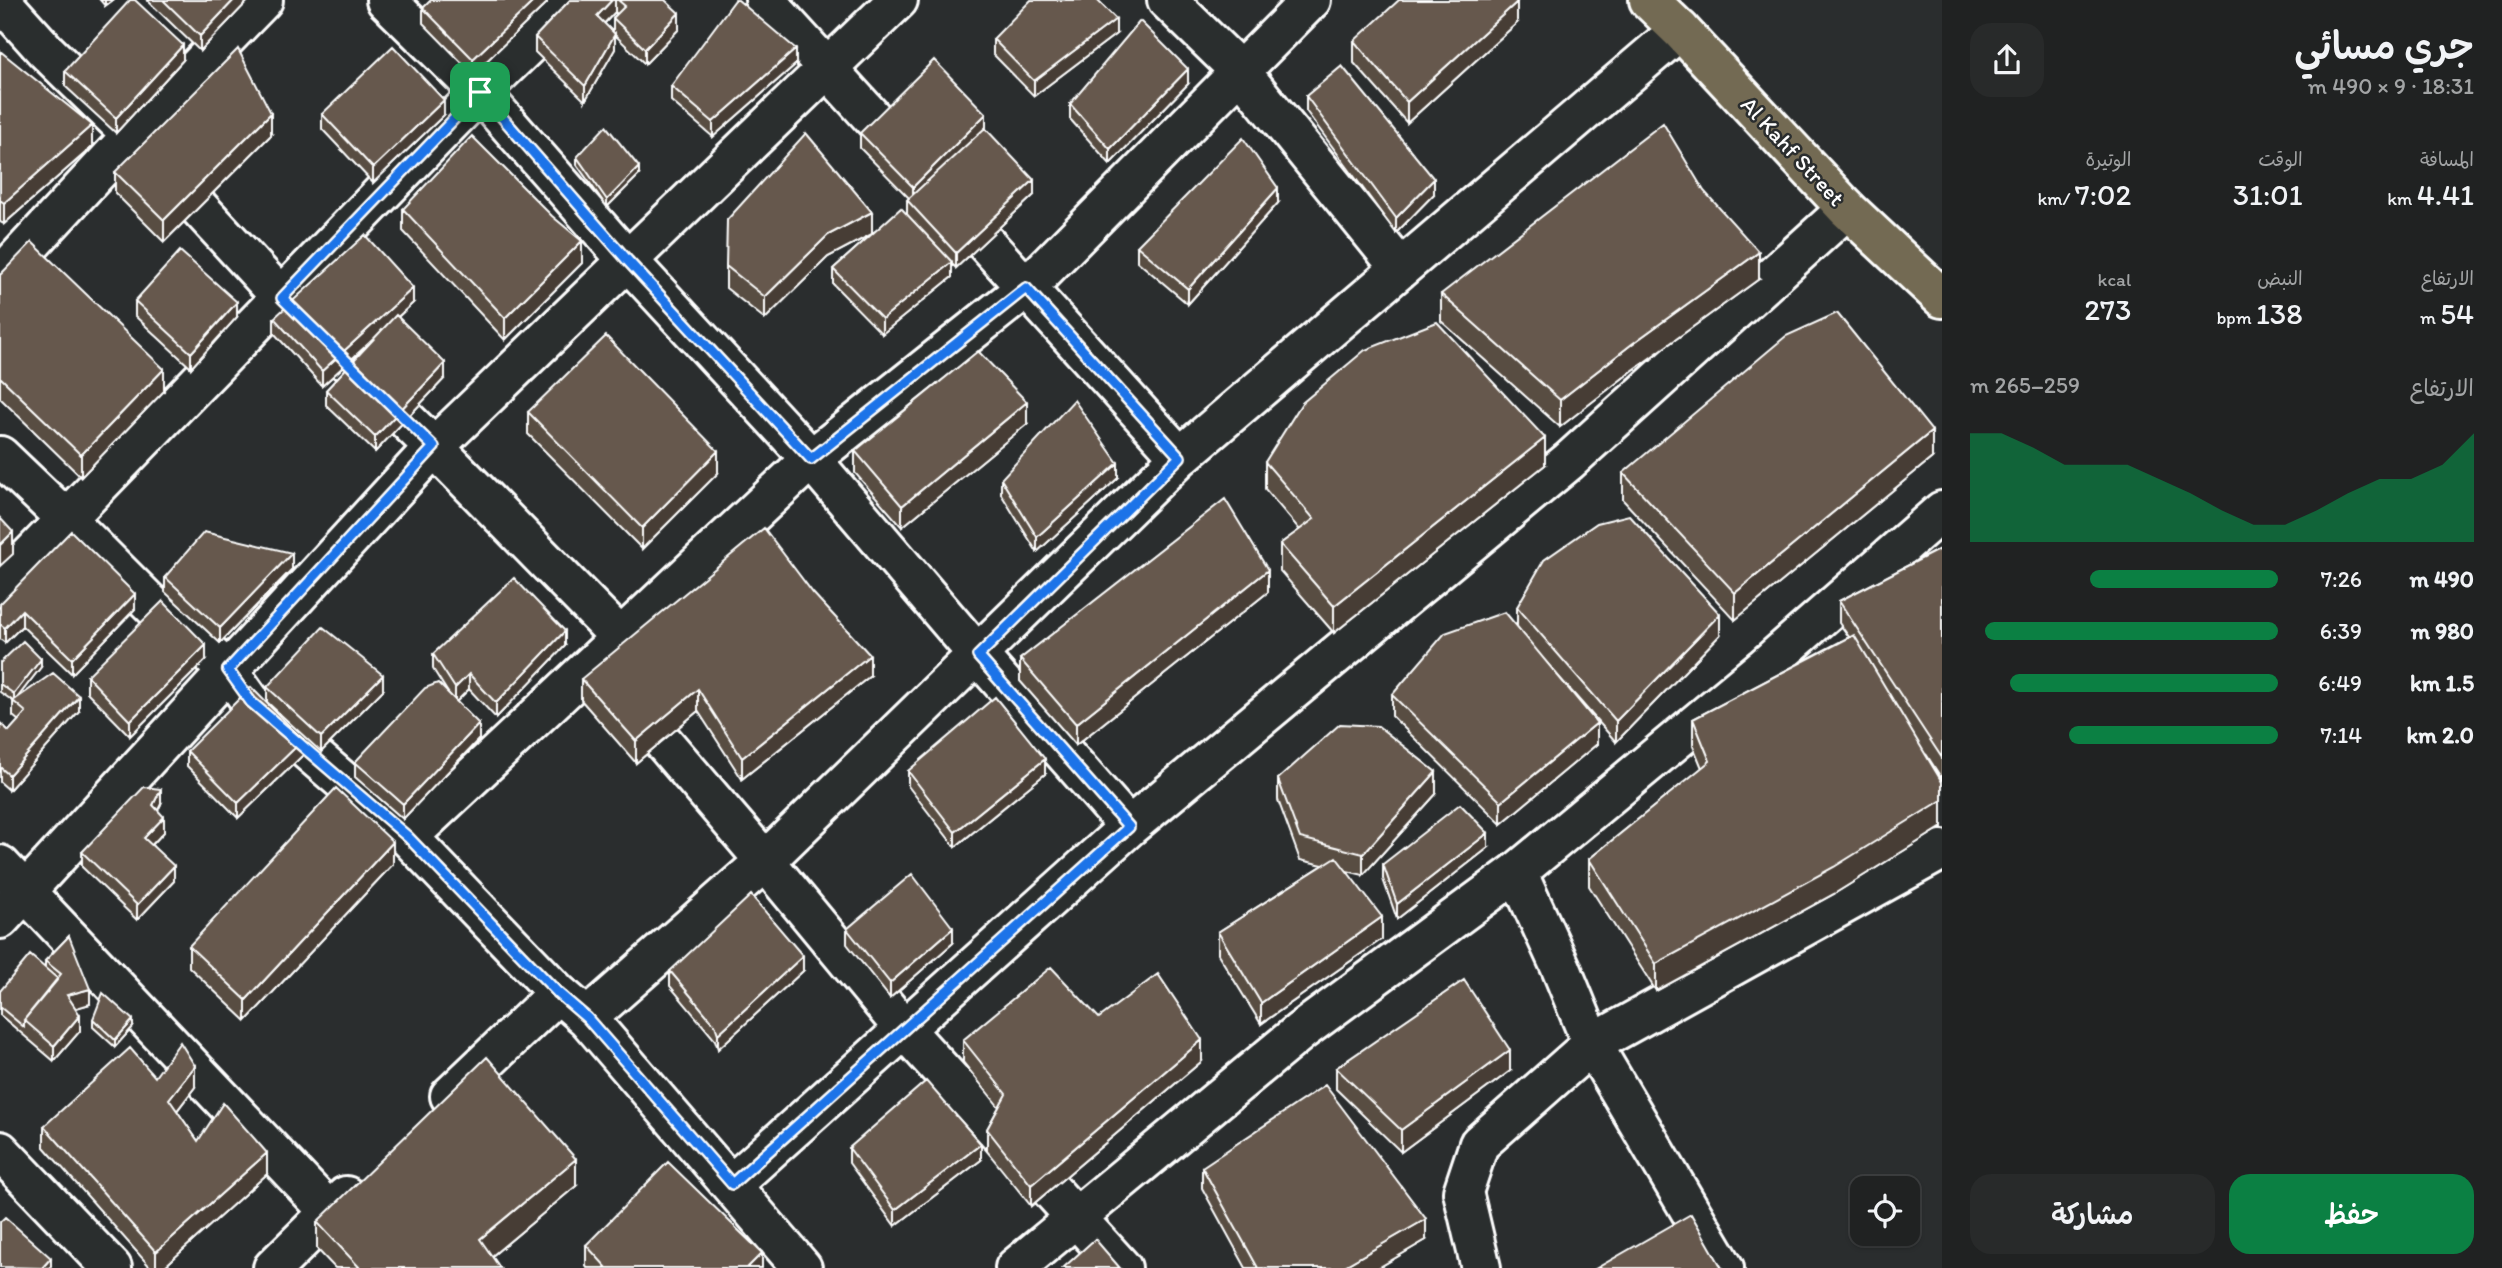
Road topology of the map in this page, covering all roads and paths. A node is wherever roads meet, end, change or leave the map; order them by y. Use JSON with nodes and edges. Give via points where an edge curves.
{"nodes":[{"id":1,"x":263,"y":0,"type":"edge"},
{"id":2,"x":386,"y":0,"type":"edge"},
{"id":3,"x":575,"y":0,"type":"edge"},
{"id":4,"x":765,"y":0,"type":"edge"},
{"id":5,"x":898,"y":0,"type":"edge"},
{"id":6,"x":1167,"y":0,"type":"edge"},
{"id":7,"x":1311,"y":0,"type":"edge"},
{"id":8,"x":1649,"y":0,"type":"edge"},
{"id":9,"x":0,"y":1,"type":"edge"},
{"id":10,"x":1680,"y":30,"type":"junction"},
{"id":11,"x":829,"y":68,"type":"junction"},
{"id":12,"x":1241,"y":72,"type":"junction"},
{"id":13,"x":480,"y":92,"type":"junction"},
{"id":14,"x":132,"y":135,"type":"junction"},
{"id":15,"x":1847,"y":209,"type":"junction"},
{"id":16,"x":628,"y":261,"type":"junction"},
{"id":17,"x":1400,"y":268,"type":"junction"},
{"id":18,"x":0,"y":277,"type":"edge"},
{"id":19,"x":1026,"y":288,"type":"junction"},
{"id":20,"x":282,"y":298,"type":"junction"},
{"id":21,"x":1942,"y":298,"type":"edge"},
{"id":22,"x":434,"y":447,"type":"junction"},
{"id":23,"x":0,"y":456,"type":"edge"},
{"id":24,"x":1180,"y":457,"type":"junction"},
{"id":25,"x":811,"y":459,"type":"junction"},
{"id":26,"x":1942,"y":511,"type":"edge"},
{"id":27,"x":67,"y":520,"type":"junction"},
{"id":28,"x":0,"y":587,"type":"edge"},
{"id":29,"x":607,"y":649,"type":"junction"},
{"id":30,"x":978,"y":656,"type":"junction"},
{"id":31,"x":228,"y":670,"type":"junction"},
{"id":32,"x":1129,"y":827,"type":"junction"},
{"id":33,"x":408,"y":837,"type":"junction"},
{"id":34,"x":1942,"y":850,"type":"edge"},
{"id":35,"x":765,"y":861,"type":"junction"},
{"id":36,"x":0,"y":865,"type":"edge"},
{"id":37,"x":1517,"y":872,"type":"junction"},
{"id":38,"x":27,"y":891,"type":"junction"},
{"id":39,"x":0,"y":919,"type":"edge"},
{"id":40,"x":558,"y":993,"type":"junction"},
{"id":41,"x":587,"y":1018,"type":"junction"},
{"id":42,"x":904,"y":1029,"type":"junction"},
{"id":43,"x":1592,"y":1044,"type":"junction"},
{"id":44,"x":428,"y":1117,"type":"edge"},
{"id":45,"x":0,"y":1151,"type":"edge"},
{"id":46,"x":369,"y":1174,"type":"edge"},
{"id":47,"x":732,"y":1184,"type":"junction"},
{"id":48,"x":329,"y":1212,"type":"junction"},
{"id":49,"x":1076,"y":1216,"type":"junction"},
{"id":50,"x":112,"y":1268,"type":"edge"},
{"id":51,"x":273,"y":1268,"type":"edge"},
{"id":52,"x":383,"y":1268,"type":"edge"},
{"id":53,"x":802,"y":1268,"type":"edge"},
{"id":54,"x":1015,"y":1268,"type":"edge"},
{"id":55,"x":1122,"y":1268,"type":"edge"},
{"id":56,"x":1480,"y":1268,"type":"edge"},
{"id":57,"x":1724,"y":1268,"type":"edge"}],
"edges":[{"from":1,"to":14,"type":"street"},
{"from":2,"to":13,"type":"street"},
{"from":3,"to":13,"type":"street"},
{"from":4,"to":11,"type":"street"},
{"from":5,"to":11,"type":"street"},
{"from":6,"to":12,"type":"street"},
{"from":7,"to":12,"type":"street"},
{"from":8,"to":10,"type":"main road","name":"Al Kahf Street"},
{"from":9,"to":14,"type":"street"},
{"from":10,"to":15,"type":"main road","name":"Al Kahf Street"},
{"from":10,"to":17,"type":"street"},
{"from":11,"to":16,"type":"street"},
{"from":11,"to":19,"type":"street"},
{"from":12,"to":17,"type":"street"},
{"from":12,"to":19,"type":"street"},
{"from":13,"to":16,"type":"street"},
{"from":13,"to":20,"type":"street"},
{"from":14,"to":18,"type":"street"},
{"from":14,"to":20,"type":"street"},
{"from":15,"to":21,"type":"main road","name":"Al Kahf Street"},
{"from":15,"to":32,"type":"street","via":[[1569,461]]},
{"from":16,"to":22,"type":"street"},
{"from":16,"to":25,"type":"street"},
{"from":17,"to":24,"type":"street"},
{"from":19,"to":24,"type":"street"},
{"from":19,"to":25,"type":"street"},
{"from":20,"to":22,"type":"street"},
{"from":20,"to":27,"type":"street"},
{"from":22,"to":29,"type":"street"},
{"from":22,"to":31,"type":"street"},
{"from":23,"to":27,"type":"street"},
{"from":24,"to":30,"type":"street"},
{"from":25,"to":29,"type":"street"},
{"from":25,"to":30,"type":"street"},
{"from":26,"to":37,"type":"street","via":[[1763,668]]},
{"from":27,"to":28,"type":"street"},
{"from":27,"to":31,"type":"street","via":[[163,616]]},
{"from":29,"to":33,"type":"street"},
{"from":29,"to":35,"type":"street"},
{"from":30,"to":32,"type":"street"},
{"from":30,"to":35,"type":"street"},
{"from":31,"to":33,"type":"street","via":[[251,702]]},
{"from":31,"to":38,"type":"street"},
{"from":32,"to":42,"type":"street"},
{"from":33,"to":40,"type":"street"},
{"from":34,"to":43,"type":"street"},
{"from":35,"to":41,"type":"street"},
{"from":35,"to":42,"type":"street"},
{"from":36,"to":38,"type":"street"},
{"from":37,"to":43,"type":"street"},
{"from":37,"to":49,"type":"street","via":[[1301,1031]]},
{"from":38,"to":39,"type":"street"},
{"from":38,"to":48,"type":"street"},
{"from":40,"to":41,"type":"street"},
{"from":40,"to":44,"type":"street"},
{"from":41,"to":47,"type":"street"},
{"from":42,"to":47,"type":"street"},
{"from":42,"to":49,"type":"street"},
{"from":43,"to":56,"type":"street","via":[[1479,1143],[1463,1192]]},
{"from":43,"to":57,"type":"street"},
{"from":45,"to":50,"type":"street"},
{"from":46,"to":48,"type":"street"},
{"from":47,"to":53,"type":"street"},
{"from":48,"to":51,"type":"street"},
{"from":48,"to":52,"type":"street"},
{"from":49,"to":54,"type":"street"},
{"from":49,"to":55,"type":"street"}]}
